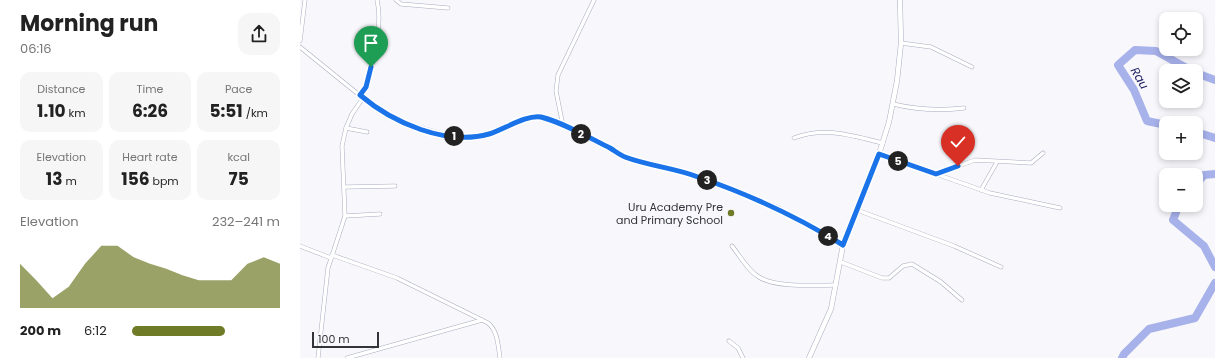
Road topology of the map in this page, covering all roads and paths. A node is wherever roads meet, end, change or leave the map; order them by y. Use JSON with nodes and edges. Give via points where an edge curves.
{"nodes":[{"id":1,"x":305,"y":0,"type":"edge"},
{"id":2,"x":377,"y":0,"type":"edge"},
{"id":3,"x":396,"y":0,"type":"edge"},
{"id":4,"x":594,"y":0,"type":"edge"},
{"id":5,"x":900,"y":0,"type":"edge"},
{"id":6,"x":448,"y":8,"type":"dead end"},
{"id":7,"x":300,"y":41,"type":"edge"},
{"id":8,"x":901,"y":43,"type":"junction"},
{"id":9,"x":300,"y":47,"type":"edge"},
{"id":10,"x":972,"y":67,"type":"dead end"},
{"id":11,"x":362,"y":97,"type":"junction"},
{"id":12,"x":893,"y":104,"type":"junction"},
{"id":13,"x":964,"y":108,"type":"dead end"},
{"id":14,"x":563,"y":126,"type":"junction"},
{"id":15,"x":346,"y":128,"type":"junction"},
{"id":16,"x":367,"y":132,"type":"dead end"},
{"id":17,"x":794,"y":138,"type":"dead end"},
{"id":18,"x":883,"y":143,"type":"junction"},
{"id":19,"x":1044,"y":153,"type":"dead end"},
{"id":20,"x":879,"y":154,"type":"junction"},
{"id":21,"x":997,"y":162,"type":"junction"},
{"id":22,"x":936,"y":174,"type":"junction"},
{"id":23,"x":395,"y":186,"type":"dead end"},
{"id":24,"x":345,"y":187,"type":"junction"},
{"id":25,"x":981,"y":190,"type":"junction"},
{"id":26,"x":1060,"y":208,"type":"dead end"},
{"id":27,"x":857,"y":210,"type":"junction"},
{"id":28,"x":380,"y":214,"type":"dead end"},
{"id":29,"x":345,"y":216,"type":"junction"},
{"id":30,"x":843,"y":245,"type":"junction"},
{"id":31,"x":300,"y":246,"type":"edge"},
{"id":32,"x":732,"y":246,"type":"dead end"},
{"id":33,"x":332,"y":257,"type":"junction"},
{"id":34,"x":842,"y":262,"type":"junction"},
{"id":35,"x":1000,"y":267,"type":"dead end"},
{"id":36,"x":836,"y":285,"type":"junction"},
{"id":37,"x":962,"y":300,"type":"dead end"},
{"id":38,"x":482,"y":320,"type":"junction"},
{"id":39,"x":729,"y":341,"type":"dead end"},
{"id":40,"x":318,"y":358,"type":"edge"},
{"id":41,"x":348,"y":358,"type":"edge"},
{"id":42,"x":500,"y":358,"type":"edge"},
{"id":43,"x":743,"y":358,"type":"edge"},
{"id":44,"x":809,"y":358,"type":"edge"}],
"edges":[{"from":1,"to":7,"type":"street"},
{"from":2,"to":11,"type":"street","via":[[380,15],[375,48]]},
{"from":3,"to":6,"type":"street","via":[[401,4]]},
{"from":4,"to":14,"type":"street","via":[[558,75],[556,91]]},
{"from":5,"to":8,"type":"street"},
{"from":8,"to":10,"type":"street","via":[[931,47]]},
{"from":8,"to":12,"type":"street"},
{"from":9,"to":11,"type":"street"},
{"from":11,"to":14,"type":"street","via":[[389,115],[411,125],[449,136],[471,138],[490,134],[539,117]]},
{"from":11,"to":15,"type":"street"},
{"from":12,"to":13,"type":"street","via":[[939,111]]},
{"from":12,"to":18,"type":"street"},
{"from":14,"to":30,"type":"street","via":[[623,156],[697,176],[777,207]]},
{"from":15,"to":16,"type":"street"},
{"from":15,"to":24,"type":"street","via":[[342,146]]},
{"from":17,"to":18,"type":"street","via":[[820,132]]},
{"from":18,"to":20,"type":"street"},
{"from":19,"to":21,"type":"street","via":[[1031,163]]},
{"from":20,"to":22,"type":"street"},
{"from":20,"to":27,"type":"street"},
{"from":21,"to":22,"type":"street","via":[[975,160]]},
{"from":21,"to":25,"type":"street"},
{"from":22,"to":25,"type":"street"},
{"from":23,"to":24,"type":"street"},
{"from":24,"to":29,"type":"street"},
{"from":25,"to":26,"type":"street"},
{"from":27,"to":30,"type":"street"},
{"from":27,"to":35,"type":"street","via":[[954,246]]},
{"from":28,"to":29,"type":"street"},
{"from":29,"to":33,"type":"street"},
{"from":30,"to":34,"type":"street"},
{"from":31,"to":33,"type":"street"},
{"from":32,"to":36,"type":"street","via":[[753,272],[764,280],[785,284]]},
{"from":33,"to":38,"type":"street","via":[[397,278]]},
{"from":33,"to":40,"type":"street","via":[[325,289]]},
{"from":34,"to":36,"type":"street"},
{"from":34,"to":37,"type":"street","via":[[882,278],[889,278],[903,266],[912,264],[941,282]]},
{"from":36,"to":44,"type":"street","via":[[832,309]]},
{"from":38,"to":41,"type":"street"},
{"from":38,"to":42,"type":"street","via":[[493,326]]},
{"from":39,"to":43,"type":"street","via":[[738,348]]}]}
